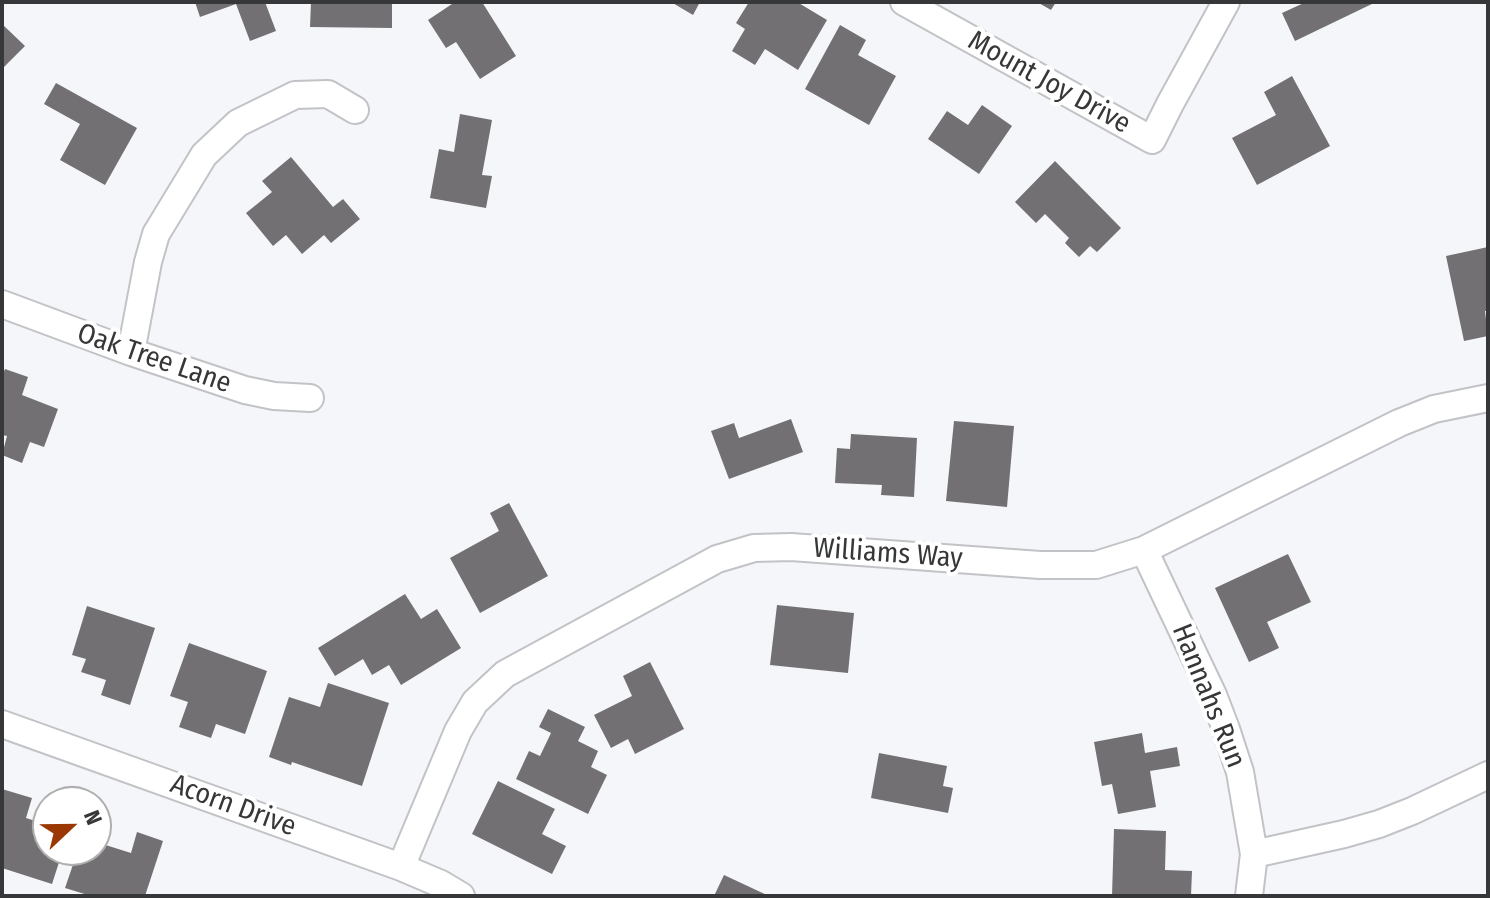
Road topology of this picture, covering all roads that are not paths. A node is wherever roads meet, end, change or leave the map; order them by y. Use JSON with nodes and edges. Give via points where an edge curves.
{"nodes":[{"id":1,"x":904,"y":2,"type":"edge"},
{"id":2,"x":1226,"y":2,"type":"edge"},
{"id":3,"x":355,"y":110,"type":"dead end"},
{"id":4,"x":2,"y":304,"type":"edge"},
{"id":5,"x":131,"y":352,"type":"junction"},
{"id":6,"x":310,"y":398,"type":"dead end"},
{"id":7,"x":1488,"y":398,"type":"edge"},
{"id":8,"x":1144,"y":550,"type":"junction"},
{"id":9,"x":2,"y":724,"type":"edge"},
{"id":10,"x":1488,"y":775,"type":"edge"},
{"id":11,"x":1254,"y":854,"type":"junction"},
{"id":12,"x":401,"y":867,"type":"junction"},
{"id":13,"x":461,"y":896,"type":"edge"},
{"id":14,"x":1249,"y":896,"type":"edge"}],
"edges":[{"from":1,"to":2,"type":"street","name":"Mount Joy Drive","via":[[1152,140]]},
{"from":3,"to":5,"type":"street","via":[[328,94],[295,95],[238,123],[204,155],[156,234]]},
{"from":4,"to":5,"type":"street","name":"Oak Tree Lane"},
{"from":5,"to":6,"type":"street","name":"Oak Tree Lane","via":[[245,390]]},
{"from":7,"to":8,"type":"street","name":"Williams Way","via":[[1434,409],[1399,423]]},
{"from":8,"to":11,"type":"street","name":"Hannahs Run","via":[[1226,729],[1240,772]]},
{"from":8,"to":12,"type":"street","name":"Williams Way","via":[[1096,565],[791,547],[754,548],[717,559],[505,674],[475,702]]},
{"from":9,"to":12,"type":"street","name":"Acorn Drive"},
{"from":10,"to":11,"type":"street","via":[[1379,824]]},
{"from":11,"to":14,"type":"street","name":"Hannahs Run"},
{"from":12,"to":13,"type":"street","name":"Acorn Drive"}]}
